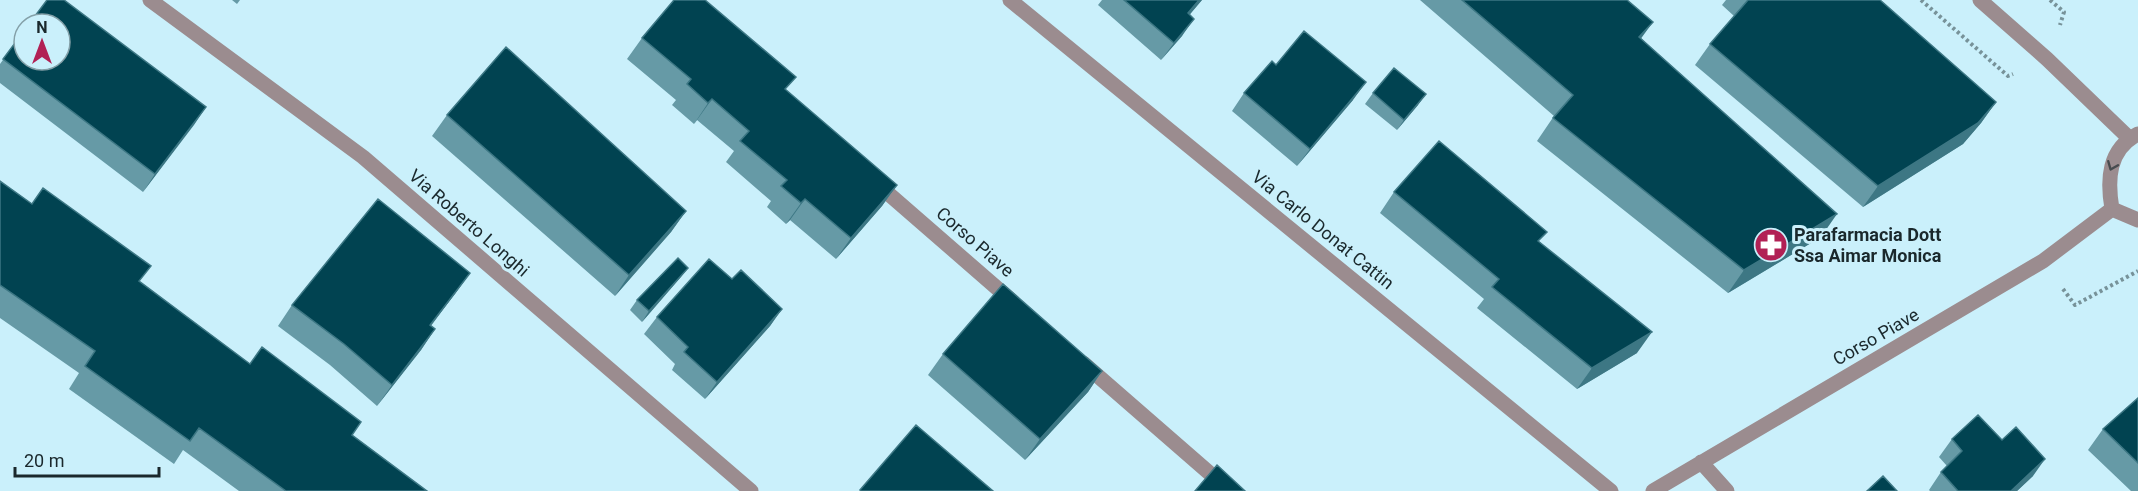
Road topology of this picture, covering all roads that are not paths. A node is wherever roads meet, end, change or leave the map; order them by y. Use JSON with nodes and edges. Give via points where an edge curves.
{"nodes":[{"id":1,"x":150,"y":0,"type":"edge"},
{"id":2,"x":1010,"y":0,"type":"edge"},
{"id":3,"x":1980,"y":0,"type":"edge"},
{"id":4,"x":2133,"y":136,"type":"edge"},
{"id":5,"x":864,"y":172,"type":"edge"},
{"id":6,"x":2112,"y":209,"type":"junction"},
{"id":7,"x":2138,"y":220,"type":"edge"},
{"id":8,"x":1025,"y":312,"type":"edge"},
{"id":9,"x":1070,"y":351,"type":"edge"},
{"id":10,"x":1701,"y":462,"type":"junction"},
{"id":11,"x":751,"y":491,"type":"edge"},
{"id":12,"x":1230,"y":491,"type":"edge"},
{"id":13,"x":1611,"y":491,"type":"edge"},
{"id":14,"x":1653,"y":491,"type":"edge"},
{"id":15,"x":1727,"y":491,"type":"edge"}],
"edges":[{"from":1,"to":11,"type":"street","name":"Via Roberto Longhi","via":[[363,157]]},
{"from":2,"to":13,"type":"street","name":"Via Carlo Donat Cattin"},
{"from":3,"to":4,"type":"street"},
{"from":4,"to":6,"type":"street","one_way":true,"via":[[2115,158],[2108,177]]},
{"from":5,"to":8,"type":"street","name":"Corso Piave"},
{"from":6,"to":7,"type":"street"},
{"from":6,"to":10,"type":"street","name":"Corso Piave","via":[[2043,261]]},
{"from":9,"to":12,"type":"street"},
{"from":10,"to":14,"type":"street","name":"Corso Piave"},
{"from":10,"to":15,"type":"street"}]}
